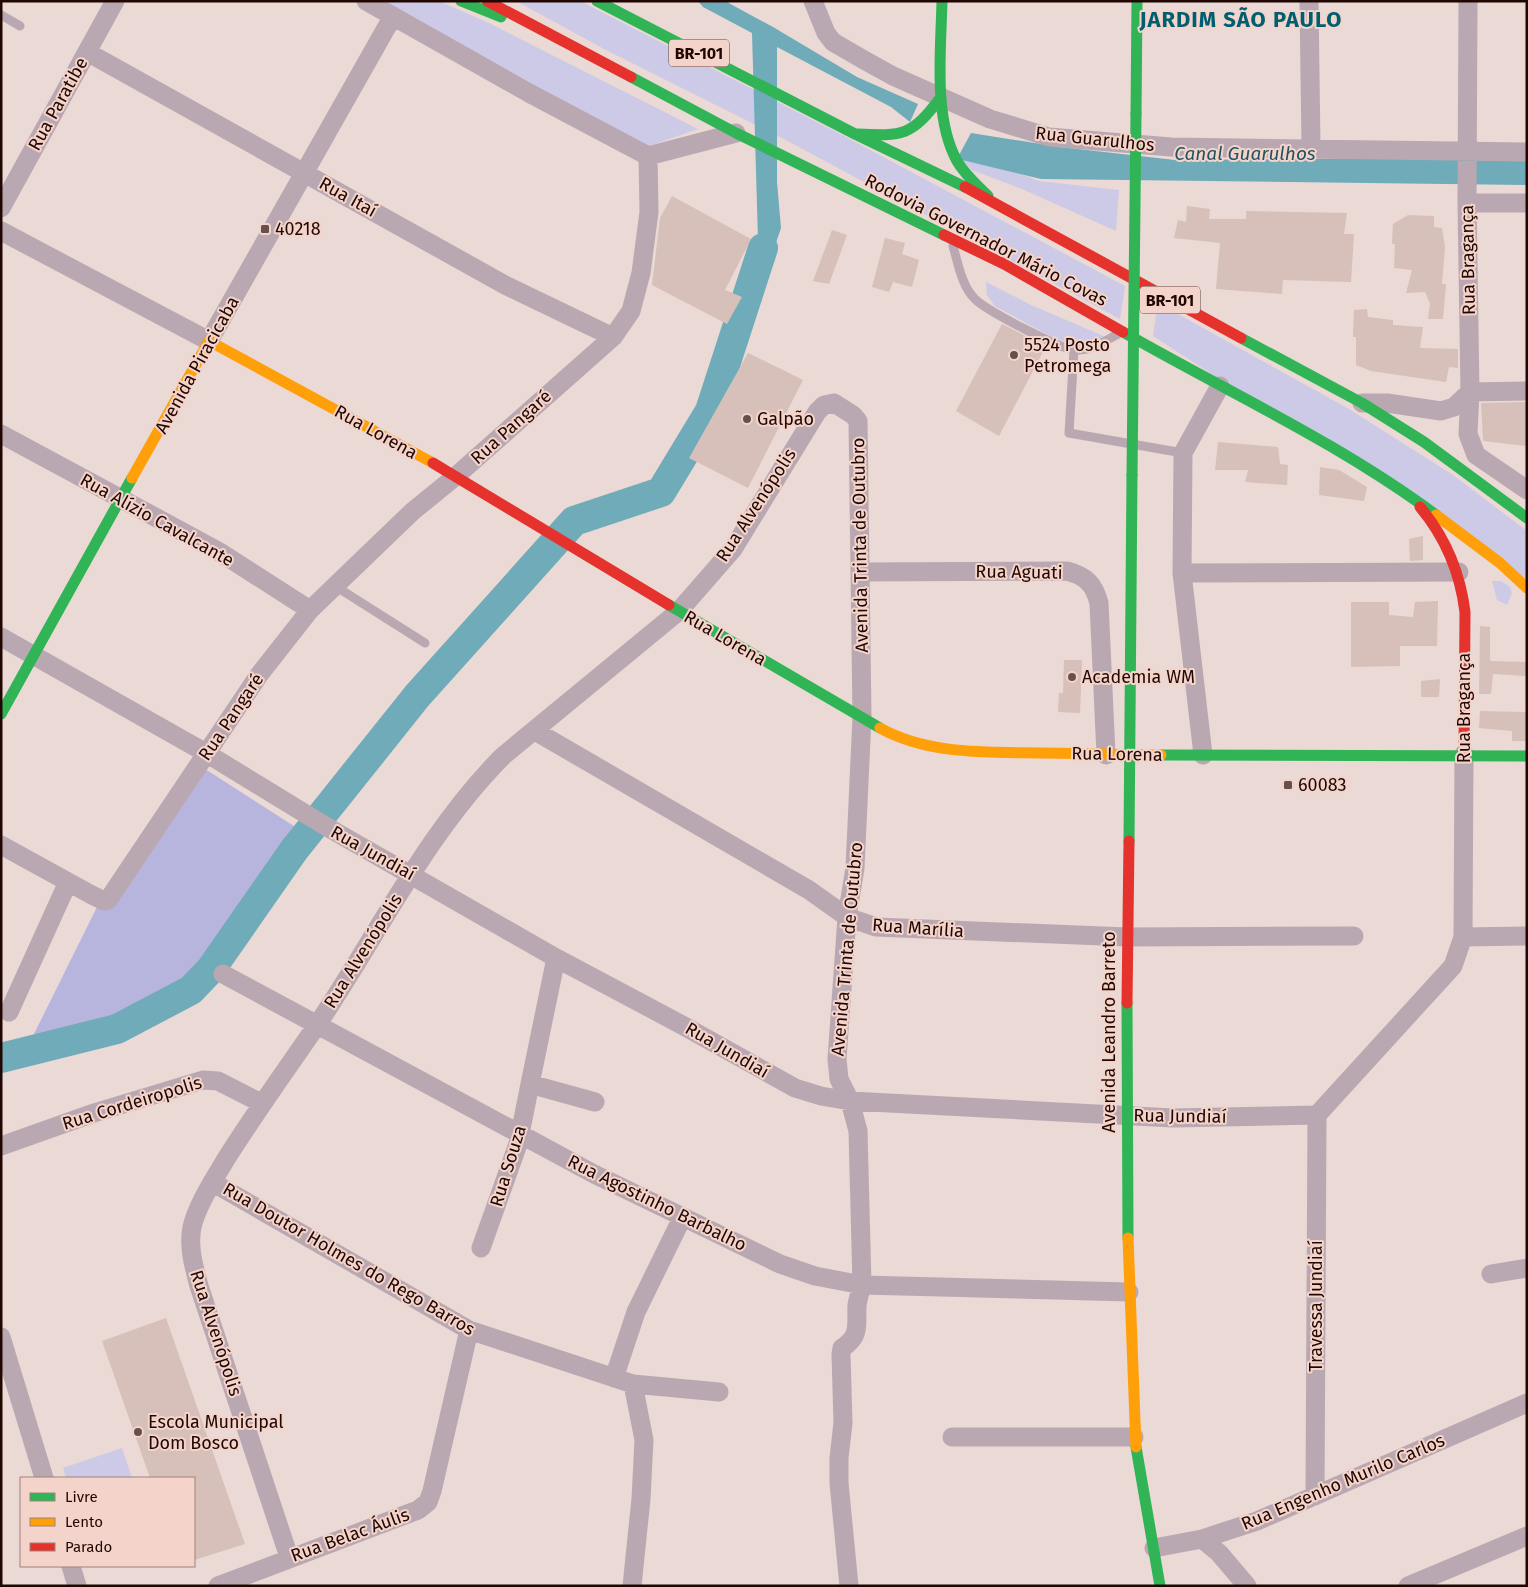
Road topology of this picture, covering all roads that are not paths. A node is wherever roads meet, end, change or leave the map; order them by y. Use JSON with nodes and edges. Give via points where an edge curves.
{"nodes":[{"id":1,"x":115,"y":1,"type":"edge"},
{"id":2,"x":366,"y":1,"type":"edge"},
{"id":3,"x":461,"y":1,"type":"edge"},
{"id":4,"x":486,"y":1,"type":"edge"},
{"id":5,"x":597,"y":1,"type":"edge"},
{"id":6,"x":813,"y":1,"type":"edge"},
{"id":7,"x":942,"y":1,"type":"edge"},
{"id":8,"x":1137,"y":1,"type":"edge"},
{"id":9,"x":1309,"y":1,"type":"edge"},
{"id":10,"x":1468,"y":1,"type":"edge"},
{"id":11,"x":1,"y":15,"type":"edge"},
{"id":12,"x":394,"y":16,"type":"junction"},
{"id":13,"x":20,"y":26,"type":"dead end"},
{"id":14,"x":561,"y":41,"type":"junction"},
{"id":15,"x":87,"y":52,"type":"junction"},
{"id":16,"x":932,"y":108,"type":"junction"},
{"id":17,"x":736,"y":133,"type":"junction"},
{"id":18,"x":856,"y":134,"type":"junction"},
{"id":19,"x":1311,"y":147,"type":"junction"},
{"id":20,"x":1527,"y":152,"type":"edge"},
{"id":21,"x":1467,"y":154,"type":"junction"},
{"id":22,"x":648,"y":156,"type":"junction"},
{"id":23,"x":305,"y":172,"type":"junction"},
{"id":24,"x":1467,"y":196,"type":"junction"},
{"id":25,"x":1527,"y":203,"type":"edge"},
{"id":26,"x":996,"y":204,"type":"junction"},
{"id":27,"x":1,"y":208,"type":"edge"},
{"id":28,"x":1,"y":231,"type":"edge"},
{"id":29,"x":952,"y":239,"type":"junction"},
{"id":30,"x":1123,"y":331,"type":"junction"},
{"id":31,"x":613,"y":337,"type":"junction"},
{"id":32,"x":209,"y":341,"type":"junction"},
{"id":33,"x":1074,"y":350,"type":"junction"},
{"id":34,"x":1220,"y":386,"type":"junction"},
{"id":35,"x":1527,"y":391,"type":"edge"},
{"id":36,"x":1470,"y":392,"type":"junction"},
{"id":37,"x":834,"y":403,"type":"joint"},
{"id":38,"x":1362,"y":403,"type":"junction"},
{"id":39,"x":1,"y":434,"type":"edge"},
{"id":40,"x":1184,"y":453,"type":"junction"},
{"id":41,"x":456,"y":476,"type":"junction"},
{"id":42,"x":1527,"y":490,"type":"edge"},
{"id":43,"x":1410,"y":496,"type":"junction"},
{"id":44,"x":122,"y":501,"type":"junction"},
{"id":45,"x":1527,"y":518,"type":"edge"},
{"id":46,"x":861,"y":572,"type":"junction"},
{"id":47,"x":1182,"y":572,"type":"junction"},
{"id":48,"x":1459,"y":572,"type":"junction"},
{"id":49,"x":335,"y":586,"type":"junction"},
{"id":50,"x":1527,"y":588,"type":"edge"},
{"id":51,"x":310,"y":610,"type":"junction"},
{"id":52,"x":679,"y":611,"type":"junction"},
{"id":53,"x":1,"y":637,"type":"edge"},
{"id":54,"x":425,"y":643,"type":"dead end"},
{"id":55,"x":34,"y":656,"type":"junction"},
{"id":56,"x":1,"y":714,"type":"edge"},
{"id":57,"x":862,"y":717,"type":"junction"},
{"id":58,"x":535,"y":731,"type":"junction"},
{"id":59,"x":206,"y":753,"type":"junction"},
{"id":60,"x":1130,"y":754,"type":"junction"},
{"id":61,"x":1464,"y":754,"type":"junction"},
{"id":62,"x":1106,"y":755,"type":"junction"},
{"id":63,"x":1203,"y":755,"type":"junction"},
{"id":64,"x":1527,"y":756,"type":"edge"},
{"id":65,"x":1,"y":845,"type":"edge"},
{"id":66,"x":412,"y":874,"type":"junction"},
{"id":67,"x":68,"y":882,"type":"junction"},
{"id":68,"x":847,"y":917,"type":"junction"},
{"id":69,"x":1354,"y":936,"type":"dead end"},
{"id":70,"x":1463,"y":936,"type":"junction"},
{"id":71,"x":1527,"y":936,"type":"edge"},
{"id":72,"x":1127,"y":937,"type":"junction"},
{"id":73,"x":556,"y":958,"type":"junction"},
{"id":74,"x":223,"y":974,"type":"dead end"},
{"id":75,"x":9,"y":1012,"type":"dead end"},
{"id":76,"x":317,"y":1024,"type":"junction"},
{"id":77,"x":530,"y":1084,"type":"junction"},
{"id":78,"x":850,"y":1101,"type":"junction"},
{"id":79,"x":595,"y":1102,"type":"dead end"},
{"id":80,"x":261,"y":1103,"type":"junction"},
{"id":81,"x":1316,"y":1115,"type":"junction"},
{"id":82,"x":1126,"y":1116,"type":"junction"},
{"id":83,"x":520,"y":1133,"type":"junction"},
{"id":84,"x":1,"y":1146,"type":"edge"},
{"id":85,"x":212,"y":1182,"type":"junction"},
{"id":86,"x":682,"y":1218,"type":"junction"},
{"id":87,"x":481,"y":1248,"type":"dead end"},
{"id":88,"x":1527,"y":1268,"type":"edge"},
{"id":89,"x":1491,"y":1274,"type":"dead end"},
{"id":90,"x":862,"y":1285,"type":"junction"},
{"id":91,"x":1129,"y":1292,"type":"junction"},
{"id":92,"x":469,"y":1330,"type":"junction"},
{"id":93,"x":1,"y":1337,"type":"edge"},
{"id":94,"x":614,"y":1378,"type":"junction"},
{"id":95,"x":633,"y":1384,"type":"junction"},
{"id":96,"x":718,"y":1392,"type":"dead end"},
{"id":97,"x":1527,"y":1404,"type":"edge"},
{"id":98,"x":952,"y":1437,"type":"dead end"},
{"id":99,"x":1134,"y":1438,"type":"junction"},
{"id":100,"x":44,"y":1477,"type":"edge"},
{"id":101,"x":1315,"y":1496,"type":"junction"},
{"id":102,"x":1527,"y":1536,"type":"edge"},
{"id":103,"x":1202,"y":1539,"type":"junction"},
{"id":104,"x":1154,"y":1548,"type":"junction"},
{"id":105,"x":290,"y":1557,"type":"junction"},
{"id":106,"x":71,"y":1567,"type":"edge"},
{"id":107,"x":77,"y":1586,"type":"edge"},
{"id":108,"x":218,"y":1586,"type":"edge"},
{"id":109,"x":632,"y":1586,"type":"edge"},
{"id":110,"x":849,"y":1586,"type":"edge"},
{"id":111,"x":1160,"y":1586,"type":"edge"},
{"id":112,"x":1247,"y":1586,"type":"edge"},
{"id":113,"x":1408,"y":1586,"type":"edge"}],
"edges":[{"from":1,"to":15,"type":"street","name":"Rua Paratibe"},
{"from":2,"to":12,"type":"street"},
{"from":3,"to":14,"type":"main road"},
{"from":4,"to":14,"type":"main road","name":"Rodovia Governador Mário Covas","number":"BR-101"},
{"from":5,"to":18,"type":"main road","name":"Rodovia Governador Mário Covas","number":"BR-101","via":[[630,14]]},
{"from":6,"to":16,"type":"street","name":"Rua Guarulhos","via":[[833,42],[893,76]]},
{"from":7,"to":16,"type":"main road"},
{"from":8,"to":60,"type":"main road","name":"Avenida Leandro Barreto","bridge":true},
{"from":9,"to":19,"type":"street"},
{"from":10,"to":21,"type":"street","name":"Rua Bragança"},
{"from":11,"to":13,"type":"lane"},
{"from":12,"to":22,"type":"street"},
{"from":12,"to":23,"type":"street","name":"Avenida Piracicaba"},
{"from":14,"to":17,"type":"main road","name":"Rodovia Governador Mário Covas","number":"BR-101"},
{"from":15,"to":23,"type":"street","name":"Rua Itaí"},
{"from":15,"to":27,"type":"street","name":"Rua Paratibe"},
{"from":16,"to":18,"type":"main road","via":[[901,136]]},
{"from":16,"to":19,"type":"street","name":"Rua Guarulhos","via":[[1049,137],[1171,147]]},
{"from":16,"to":26,"type":"main road","via":[[945,115],[954,155],[965,173]]},
{"from":17,"to":22,"type":"street"},
{"from":17,"to":29,"type":"main road","name":"Rodovia Governador Mário Covas","number":"BR-101"},
{"from":18,"to":26,"type":"main road","name":"Rodovia Governador Mário Covas","number":"BR-101"},
{"from":19,"to":21,"type":"street","name":"Rua Guarulhos"},
{"from":20,"to":21,"type":"street","name":"Rua Guarulhos"},
{"from":21,"to":24,"type":"street","name":"Rua Bragança"},
{"from":22,"to":31,"type":"street","name":"Rua Pangaré","via":[[649,212],[641,273],[631,311]]},
{"from":23,"to":31,"type":"street","name":"Rua Itaí","via":[[505,285]]},
{"from":23,"to":32,"type":"street","name":"Avenida Piracicaba"},
{"from":24,"to":25,"type":"street"},
{"from":24,"to":36,"type":"street","name":"Rua Bragança"},
{"from":26,"to":38,"type":"main road","name":"Rodovia Governador Mário Covas","number":"BR-101"},
{"from":28,"to":32,"type":"street","name":"Rua Lorena"},
{"from":29,"to":30,"type":"main road","name":"Rodovia Governador Mário Covas","number":"BR-101","via":[[1012,268]]},
{"from":29,"to":33,"type":"lane","via":[[962,278],[974,299],[999,316]]},
{"from":30,"to":33,"type":"lane","via":[[1091,348]]},
{"from":30,"to":34,"type":"main road","name":"Rodovia Governador Mário Covas","number":"BR-101"},
{"from":31,"to":41,"type":"street","name":"Rua Pangaré"},
{"from":32,"to":41,"type":"main road","name":"Rua Lorena"},
{"from":32,"to":44,"type":"main road","name":"Avenida Piracicaba"},
{"from":33,"to":40,"type":"lane","via":[[1069,433]]},
{"from":34,"to":40,"type":"street"},
{"from":34,"to":43,"type":"main road","name":"Rodovia Governador Mário Covas","number":"BR-101","via":[[1330,446]]},
{"from":35,"to":36,"type":"street"},
{"from":36,"to":38,"type":"street","via":[[1454,407],[1441,411],[1387,403]]},
{"from":36,"to":42,"type":"street","name":"Rua Bragança","via":[[1468,434],[1476,455]]},
{"from":37,"to":46,"type":"street","name":"Avenida Trinta de Outubro","via":[[858,421]]},
{"from":37,"to":52,"type":"street","name":"Rua Alvenópolis","via":[[824,405],[817,412],[733,549]]},
{"from":38,"to":45,"type":"main road","name":"Rodovia Governador Mário Covas","number":"BR-101","via":[[1424,442]]},
{"from":39,"to":44,"type":"street","name":"Rua Alízio Cavalcante"},
{"from":40,"to":47,"type":"street"},
{"from":41,"to":49,"type":"street","name":"Rua Pangaré","via":[[413,511]]},
{"from":41,"to":52,"type":"main road","name":"Rua Lorena"},
{"from":43,"to":48,"type":"main road","name":"Rua Bragança","via":[[1430,517]]},
{"from":43,"to":50,"type":"main road","name":"Rodovia Governador Mário Covas","number":"BR-101","via":[[1500,563]]},
{"from":44,"to":51,"type":"street","name":"Rua Alízio Cavalcante","via":[[218,552]]},
{"from":44,"to":55,"type":"main road","name":"Avenida Piracicaba"},
{"from":46,"to":57,"type":"street","name":"Avenida Trinta de Outubro"},
{"from":46,"to":62,"type":"street","name":"Rua Aguati","via":[[1067,571],[1089,580],[1096,589],[1099,603]]},
{"from":47,"to":48,"type":"street"},
{"from":47,"to":63,"type":"street"},
{"from":48,"to":61,"type":"main road","name":"Rua Bragança","via":[[1465,612]]},
{"from":49,"to":51,"type":"street","name":"Rua Pangaré"},
{"from":49,"to":54,"type":"lane"},
{"from":51,"to":59,"type":"street","name":"Rua Pangaré","via":[[259,675]]},
{"from":52,"to":57,"type":"main road","name":"Rua Lorena"},
{"from":52,"to":58,"type":"street","name":"Rua Alvenópolis"},
{"from":53,"to":55,"type":"street","name":"Rua Jundiaí"},
{"from":55,"to":56,"type":"main road","name":"Avenida Piracicaba"},
{"from":55,"to":59,"type":"street","name":"Rua Jundiaí"},
{"from":57,"to":62,"type":"main road","name":"Rua Lorena","via":[[916,744],[949,749]]},
{"from":57,"to":68,"type":"street","name":"Avenida Trinta de Outubro","via":[[855,868]]},
{"from":58,"to":66,"type":"street","name":"Rua Alvenópolis","via":[[480,779]]},
{"from":58,"to":68,"type":"street","name":"Rua Marília","via":[[810,890]]},
{"from":59,"to":66,"type":"street","name":"Rua Jundiaí","via":[[327,827]]},
{"from":59,"to":67,"type":"street","name":"Rua Pangaré","via":[[112,897],[104,901]]},
{"from":60,"to":62,"type":"main road","name":"Rua Lorena"},
{"from":60,"to":63,"type":"main road","name":"Rua Lorena"},
{"from":60,"to":72,"type":"main road","name":"Avenida Leandro Barreto"},
{"from":61,"to":63,"type":"main road","name":"Rua Lorena"},
{"from":61,"to":64,"type":"main road","name":"Rua Lorena"},
{"from":61,"to":70,"type":"street","name":"Rua Bragança"},
{"from":65,"to":67,"type":"street"},
{"from":66,"to":73,"type":"street","name":"Rua Jundiaí"},
{"from":66,"to":76,"type":"street","name":"Rua Alvenópolis"},
{"from":67,"to":75,"type":"street"},
{"from":68,"to":72,"type":"street","name":"Rua Marília","via":[[876,927]]},
{"from":68,"to":78,"type":"street","name":"Avenida Trinta de Outubro","via":[[837,1059],[839,1078]]},
{"from":69,"to":72,"type":"street","name":"Rua Marília"},
{"from":70,"to":71,"type":"street"},
{"from":70,"to":81,"type":"street","via":[[1453,966]]},
{"from":72,"to":82,"type":"main road","name":"Avenida Leandro Barreto"},
{"from":73,"to":77,"type":"street","name":"Rua Souza"},
{"from":73,"to":78,"type":"street","name":"Rua Jundiaí","via":[[795,1088]]},
{"from":74,"to":76,"type":"street","name":"Rua Agostinho Barbalho"},
{"from":76,"to":80,"type":"street","name":"Rua Alvenópolis"},
{"from":76,"to":83,"type":"street","name":"Rua Agostinho Barbalho"},
{"from":77,"to":79,"type":"street"},
{"from":77,"to":83,"type":"street","name":"Rua Souza"},
{"from":78,"to":82,"type":"street","name":"Rua Jundiaí"},
{"from":78,"to":90,"type":"street","name":"Avenida Trinta de Outubro","via":[[858,1131]]},
{"from":80,"to":84,"type":"street","name":"Rua Cordeiropolis","via":[[218,1081],[203,1080]]},
{"from":80,"to":85,"type":"street","name":"Rua Alvenópolis"},
{"from":81,"to":82,"type":"street","name":"Rua Jundiaí"},
{"from":81,"to":101,"type":"street","name":"Travessa Jundiaí"},
{"from":82,"to":91,"type":"main road","name":"Avenida Leandro Barreto"},
{"from":83,"to":86,"type":"street","name":"Rua Agostinho Barbalho"},
{"from":83,"to":87,"type":"street","name":"Rua Souza"},
{"from":85,"to":92,"type":"street","name":"Rua Doutor Holmes do Rego Barros"},
{"from":85,"to":105,"type":"street","name":"Rua Alvenópolis","via":[[192,1226],[191,1253],[199,1286]]},
{"from":86,"to":90,"type":"street","name":"Rua Agostinho Barbalho","via":[[780,1264],[815,1276]]},
{"from":86,"to":94,"type":"street","via":[[636,1312]]},
{"from":88,"to":89,"type":"street"},
{"from":90,"to":91,"type":"street","name":"Rua Agostinho Barbalho"},
{"from":90,"to":110,"type":"street","name":"Avenida Trinta de Outubro","via":[[857,1306],[857,1332],[851,1343],[842,1348],[841,1354],[843,1423],[838,1458]]},
{"from":91,"to":99,"type":"main road","name":"Avenida Leandro Barreto"},
{"from":92,"to":94,"type":"street","name":"Rua Doutor Holmes do Rego Barros"},
{"from":92,"to":105,"type":"street","name":"Rua Belac Áulis","via":[[428,1502],[418,1510]]},
{"from":93,"to":100,"type":"street"},
{"from":94,"to":95,"type":"street","name":"Rua Doutor Holmes do Rego Barros"},
{"from":95,"to":96,"type":"street","name":"Rua Doutor Holmes do Rego Barros"},
{"from":95,"to":109,"type":"street","via":[[644,1440]]},
{"from":97,"to":101,"type":"street","name":"Rua Engenho Murilo Carlos"},
{"from":98,"to":99,"type":"street"},
{"from":99,"to":104,"type":"main road","name":"Avenida Leandro Barreto"},
{"from":101,"to":103,"type":"street","name":"Rua Engenho Murilo Carlos","via":[[1257,1521]]},
{"from":102,"to":113,"type":"street"},
{"from":103,"to":104,"type":"street","name":"Rua Engenho Murilo Carlos"},
{"from":103,"to":112,"type":"street","via":[[1219,1553]]},
{"from":104,"to":111,"type":"main road","name":"Avenida Leandro Barreto"},
{"from":105,"to":108,"type":"street","name":"Rua Belac Áulis"},
{"from":106,"to":107,"type":"street"}]}
